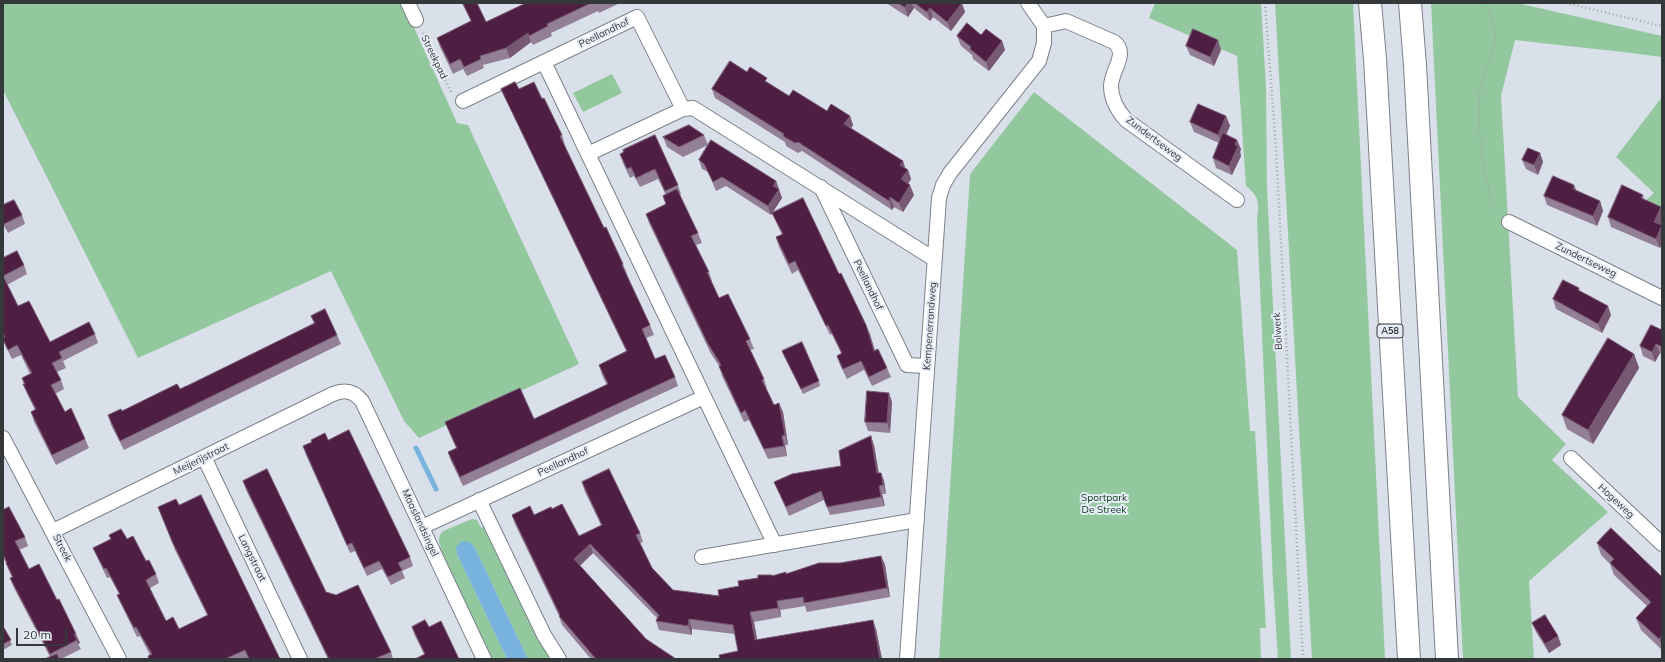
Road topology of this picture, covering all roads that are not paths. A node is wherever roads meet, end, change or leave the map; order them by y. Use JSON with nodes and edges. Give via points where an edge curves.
{"nodes":[{"id":1,"x":408,"y":3,"type":"edge"},
{"id":2,"x":1028,"y":3,"type":"edge"},
{"id":3,"x":1370,"y":3,"type":"edge"},
{"id":4,"x":1410,"y":3,"type":"edge"},
{"id":5,"x":416,"y":20,"type":"road end"},
{"id":6,"x":1044,"y":26,"type":"junction"},
{"id":7,"x":544,"y":62,"type":"junction"},
{"id":8,"x":463,"y":101,"type":"road end"},
{"id":9,"x":682,"y":109,"type":"junction"},
{"id":10,"x":588,"y":154,"type":"junction"},
{"id":11,"x":821,"y":187,"type":"junction"},
{"id":12,"x":1237,"y":200,"type":"dead end"},
{"id":13,"x":1509,"y":222,"type":"road end"},
{"id":14,"x":934,"y":259,"type":"junction"},
{"id":15,"x":1662,"y":298,"type":"edge"},
{"id":16,"x":927,"y":366,"type":"junction"},
{"id":17,"x":350,"y":391,"type":"joint"},
{"id":18,"x":704,"y":397,"type":"junction"},
{"id":19,"x":3,"y":438,"type":"edge"},
{"id":20,"x":204,"y":457,"type":"junction"},
{"id":21,"x":1571,"y":458,"type":"dead end"},
{"id":22,"x":479,"y":500,"type":"junction"},
{"id":23,"x":916,"y":520,"type":"junction"},
{"id":24,"x":422,"y":527,"type":"junction"},
{"id":25,"x":53,"y":531,"type":"junction"},
{"id":26,"x":1662,"y":544,"type":"edge"},
{"id":27,"x":775,"y":545,"type":"junction"},
{"id":28,"x":702,"y":557,"type":"dead end"},
{"id":29,"x":119,"y":659,"type":"edge"},
{"id":30,"x":300,"y":659,"type":"edge"},
{"id":31,"x":484,"y":659,"type":"edge"},
{"id":32,"x":559,"y":659,"type":"edge"},
{"id":33,"x":907,"y":659,"type":"edge"},
{"id":34,"x":1409,"y":659,"type":"edge"},
{"id":35,"x":1447,"y":659,"type":"edge"}],
"edges":[{"from":1,"to":5,"type":"street"},
{"from":2,"to":6,"type":"street"},
{"from":3,"to":34,"type":"highway","number":"A58"},
{"from":4,"to":35,"type":"highway","via":[[1416,73]]},
{"from":6,"to":12,"type":"street","name":"Zundertseweg","via":[[1066,21],[1118,45],[1119,58],[1111,84],[1112,96],[1119,112],[1126,120]]},
{"from":6,"to":14,"type":"street","name":"Kempenerrandweg","via":[[1044,43],[1039,61],[950,173],[944,185],[939,198]]},
{"from":7,"to":8,"type":"street","name":"Peellandhof"},
{"from":7,"to":9,"type":"street","name":"Peellandhof","via":[[637,17]]},
{"from":7,"to":10,"type":"street"},
{"from":9,"to":10,"type":"street"},
{"from":9,"to":11,"type":"street","via":[[693,108],[700,111]]},
{"from":10,"to":18,"type":"street"},
{"from":11,"to":14,"type":"street"},
{"from":11,"to":16,"type":"street","name":"Peellandhof","via":[[907,365]]},
{"from":13,"to":15,"type":"street","name":"Zundertseweg"},
{"from":14,"to":16,"type":"street","name":"Kempenerrandweg"},
{"from":16,"to":23,"type":"street","name":"Kempenerrandweg"},
{"from":17,"to":20,"type":"street","name":"Meijerijstraat","via":[[333,394]]},
{"from":17,"to":24,"type":"street","name":"Maaslandsingel","via":[[362,401]]},
{"from":18,"to":22,"type":"street","name":"Peellandhof"},
{"from":18,"to":27,"type":"street"},
{"from":19,"to":25,"type":"street","name":"Streek"},
{"from":20,"to":25,"type":"street","name":"Meijerijstraat"},
{"from":20,"to":30,"type":"street","name":"Langstraat"},
{"from":21,"to":26,"type":"street","name":"Hogeweg"},
{"from":22,"to":24,"type":"street","name":"Peellandhof"},
{"from":22,"to":32,"type":"street","via":[[544,635]]},
{"from":23,"to":27,"type":"street"},
{"from":23,"to":33,"type":"street","name":"Kempenerrandweg"},
{"from":24,"to":31,"type":"street","name":"Maaslandsingel"},
{"from":25,"to":29,"type":"street","name":"Streek"},
{"from":27,"to":28,"type":"street"}]}
